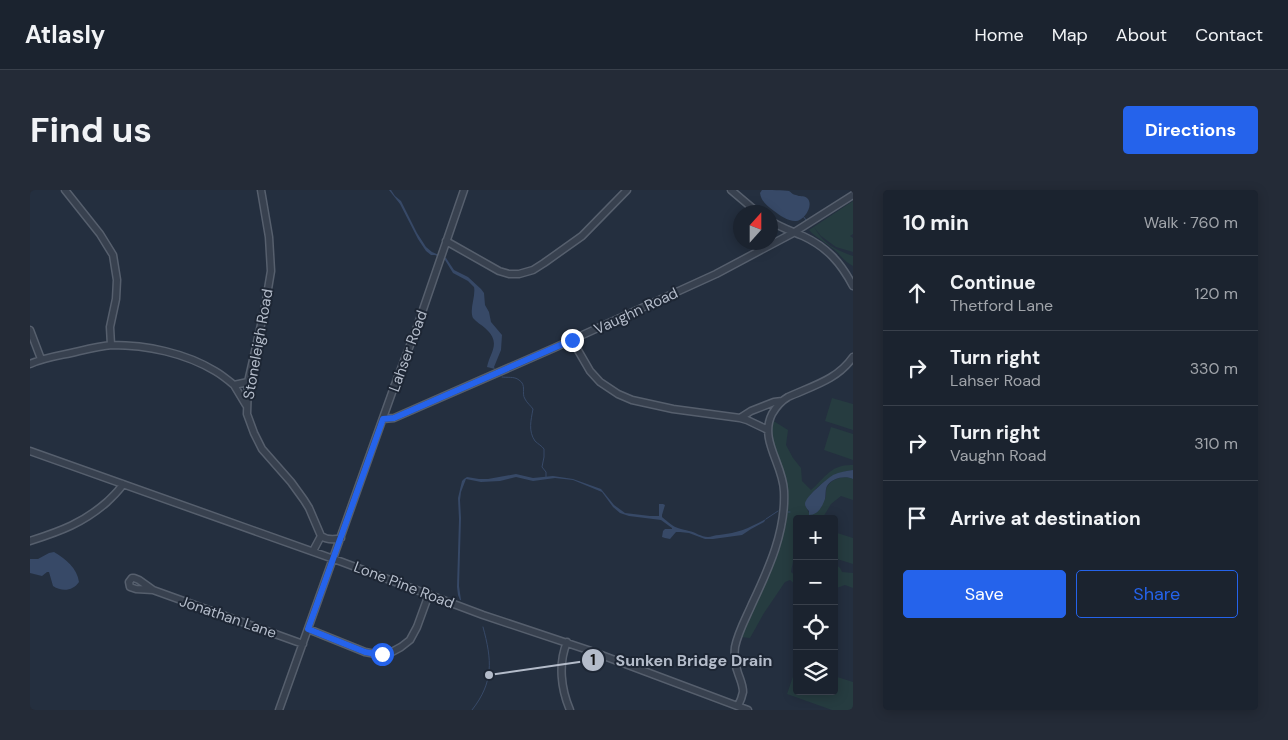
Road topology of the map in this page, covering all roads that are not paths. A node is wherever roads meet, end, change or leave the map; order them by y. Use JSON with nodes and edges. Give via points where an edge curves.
{"nodes":[{"id":1,"x":65,"y":190,"type":"edge"},
{"id":2,"x":261,"y":190,"type":"edge"},
{"id":3,"x":464,"y":190,"type":"edge"},
{"id":4,"x":627,"y":190,"type":"edge"},
{"id":5,"x":731,"y":190,"type":"edge"},
{"id":6,"x":853,"y":195,"type":"edge"},
{"id":7,"x":749,"y":205,"type":"edge"},
{"id":8,"x":778,"y":225,"type":"edge"},
{"id":9,"x":793,"y":233,"type":"junction"},
{"id":10,"x":446,"y":241,"type":"junction"},
{"id":11,"x":853,"y":286,"type":"edge"},
{"id":12,"x":30,"y":330,"type":"edge"},
{"id":13,"x":572,"y":340,"type":"junction"},
{"id":14,"x":111,"y":345,"type":"junction"},
{"id":15,"x":853,"y":357,"type":"edge"},
{"id":16,"x":41,"y":359,"type":"junction"},
{"id":17,"x":30,"y":364,"type":"edge"},
{"id":18,"x":248,"y":382,"type":"junction"},
{"id":19,"x":234,"y":385,"type":"junction"},
{"id":20,"x":782,"y":401,"type":"junction"},
{"id":21,"x":246,"y":406,"type":"junction"},
{"id":22,"x":740,"y":418,"type":"junction"},
{"id":23,"x":383,"y":419,"type":"junction"},
{"id":24,"x":768,"y":430,"type":"junction"},
{"id":25,"x":30,"y":451,"type":"edge"},
{"id":26,"x":123,"y":484,"type":"junction"},
{"id":27,"x":321,"y":536,"type":"junction"},
{"id":28,"x":340,"y":538,"type":"junction"},
{"id":29,"x":30,"y":541,"type":"edge"},
{"id":30,"x":314,"y":551,"type":"junction"},
{"id":31,"x":333,"y":558,"type":"junction"},
{"id":32,"x":153,"y":590,"type":"dead end"},
{"id":33,"x":429,"y":594,"type":"junction"},
{"id":34,"x":308,"y":629,"type":"junction"},
{"id":35,"x":568,"y":642,"type":"junction"},
{"id":36,"x":303,"y":644,"type":"junction"},
{"id":37,"x":738,"y":706,"type":"junction"},
{"id":38,"x":279,"y":710,"type":"edge"},
{"id":39,"x":570,"y":710,"type":"edge"},
{"id":40,"x":748,"y":710,"type":"edge"}],
"edges":[{"from":1,"to":14,"type":"street","via":[[113,255],[117,280]]},
{"from":2,"to":18,"type":"street","name":"Stoneleigh Road","via":[[269,237],[270,271]]},
{"from":3,"to":10,"type":"street","name":"Lahser Road"},
{"from":4,"to":10,"type":"street","via":[[582,236],[524,273],[499,271]]},
{"from":5,"to":7,"type":"street"},
{"from":6,"to":9,"type":"street","name":"Vaughn Road"},
{"from":8,"to":9,"type":"street"},
{"from":9,"to":11,"type":"street","via":[[802,235],[831,254]]},
{"from":9,"to":13,"type":"street","name":"Vaughn Road","via":[[727,269]]},
{"from":10,"to":23,"type":"street","name":"Lahser Road"},
{"from":12,"to":16,"type":"street"},
{"from":13,"to":22,"type":"street","via":[[595,377],[622,396],[673,409]]},
{"from":13,"to":23,"type":"street","name":"Vaughn Road","via":[[394,418]]},
{"from":14,"to":16,"type":"street"},
{"from":14,"to":19,"type":"street","via":[[180,355],[218,372]]},
{"from":15,"to":20,"type":"street","via":[[831,378]]},
{"from":16,"to":17,"type":"street"},
{"from":18,"to":19,"type":"street"},
{"from":18,"to":21,"type":"street","name":"Stoneleigh Road"},
{"from":19,"to":21,"type":"street"},
{"from":20,"to":22,"type":"street","via":[[750,411]]},
{"from":20,"to":24,"type":"street","via":[[772,415]]},
{"from":21,"to":27,"type":"street","name":"Stoneleigh Road","via":[[262,450],[304,500]]},
{"from":22,"to":24,"type":"street"},
{"from":23,"to":28,"type":"street","name":"Lahser Road"},
{"from":24,"to":37,"type":"street","via":[[782,477],[784,503],[775,552],[736,644],[736,665],[743,690]]},
{"from":25,"to":26,"type":"street","name":"Lone Pine Road"},
{"from":26,"to":29,"type":"street","via":[[117,493],[84,520]]},
{"from":26,"to":30,"type":"street","name":"Lone Pine Road"},
{"from":27,"to":28,"type":"street","via":[[333,540]]},
{"from":27,"to":30,"type":"street"},
{"from":28,"to":31,"type":"street","name":"Lahser Road"},
{"from":30,"to":31,"type":"street","name":"Lone Pine Road"},
{"from":31,"to":33,"type":"street","name":"Lone Pine Road"},
{"from":31,"to":34,"type":"street","name":"Lahser Road"},
{"from":32,"to":36,"type":"street","name":"Jonathan Lane"},
{"from":33,"to":34,"type":"street","via":[[410,640],[390,653],[365,652]]},
{"from":33,"to":35,"type":"street","name":"Lone Pine Road"},
{"from":34,"to":36,"type":"street","name":"Lahser Road"},
{"from":35,"to":37,"type":"street","name":"Lone Pine Road"},
{"from":35,"to":39,"type":"street","via":[[562,658],[562,679]]},
{"from":36,"to":38,"type":"street","name":"Lahser Road"},
{"from":37,"to":40,"type":"street","name":"Lone Pine Road"}]}
